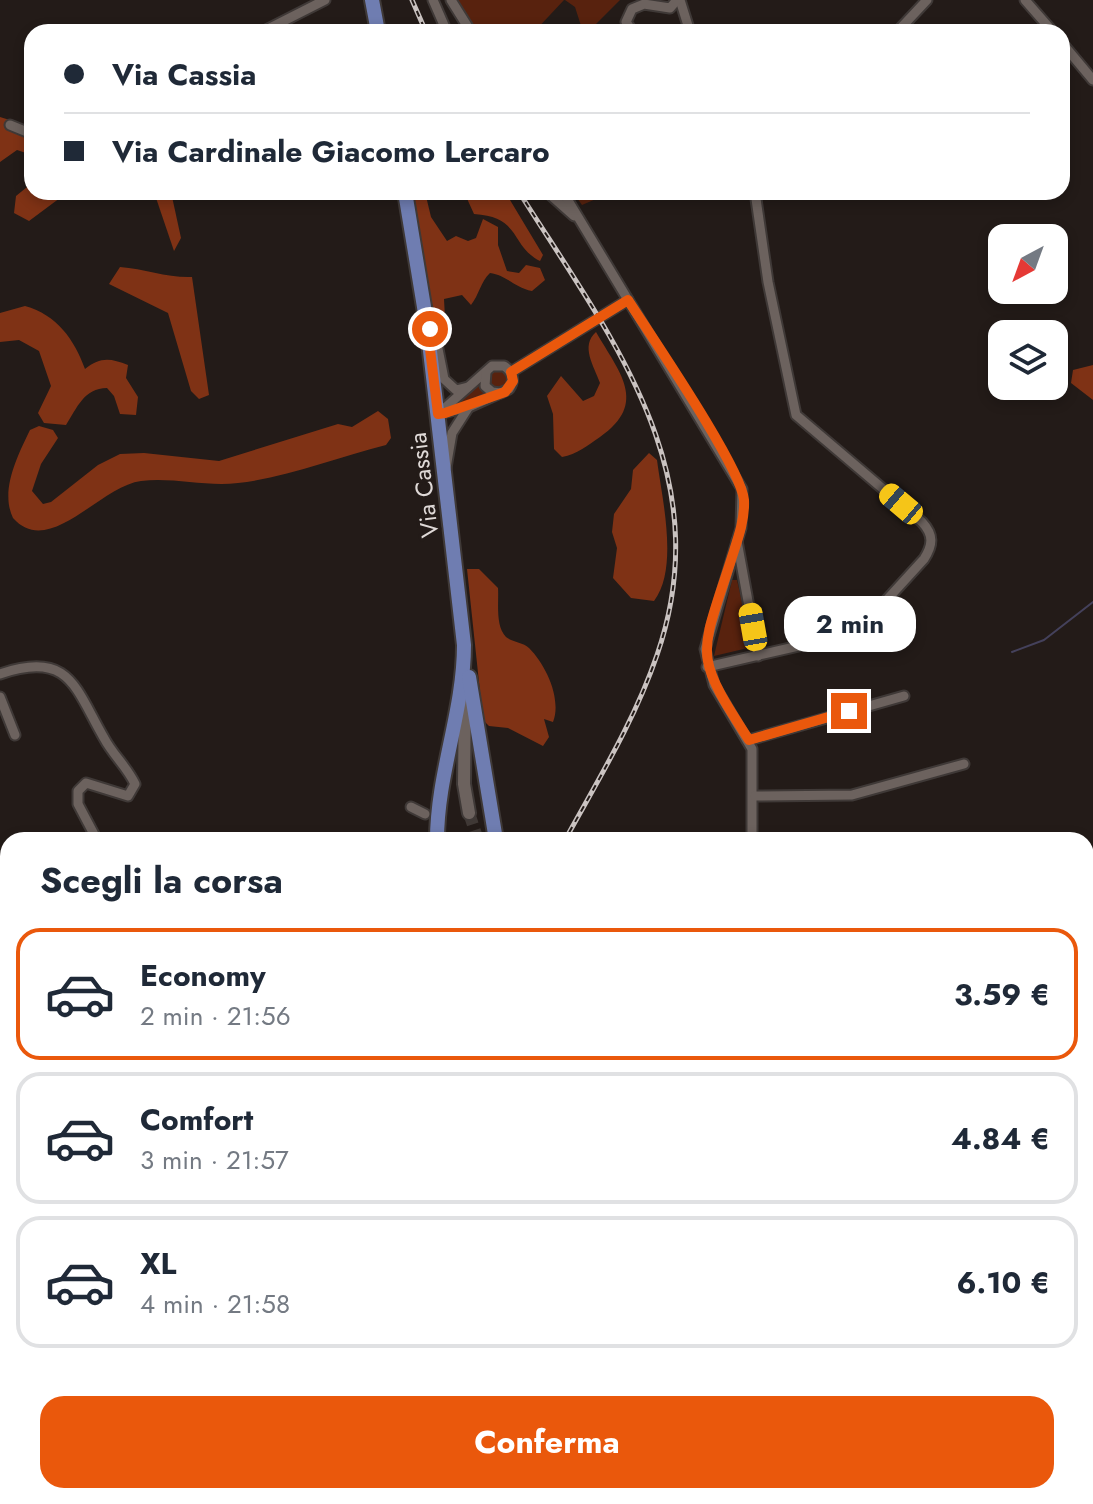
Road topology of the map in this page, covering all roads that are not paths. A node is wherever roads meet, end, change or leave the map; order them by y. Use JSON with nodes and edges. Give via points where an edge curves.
{"nodes":[{"id":1,"x":325,"y":0,"type":"edge"},
{"id":2,"x":372,"y":0,"type":"edge"},
{"id":3,"x":433,"y":0,"type":"edge"},
{"id":4,"x":451,"y":0,"type":"edge"},
{"id":5,"x":678,"y":0,"type":"edge"},
{"id":6,"x":927,"y":0,"type":"edge"},
{"id":7,"x":1025,"y":0,"type":"edge"},
{"id":8,"x":464,"y":21,"type":"junction"},
{"id":9,"x":278,"y":24,"type":"edge"},
{"id":10,"x":376,"y":24,"type":"edge"},
{"id":11,"x":444,"y":24,"type":"edge"},
{"id":12,"x":459,"y":24,"type":"edge"},
{"id":13,"x":466,"y":24,"type":"edge"},
{"id":14,"x":627,"y":24,"type":"edge"},
{"id":15,"x":687,"y":24,"type":"edge"},
{"id":16,"x":904,"y":24,"type":"edge"},
{"id":17,"x":1046,"y":24,"type":"edge"},
{"id":18,"x":1070,"y":53,"type":"edge"},
{"id":19,"x":1093,"y":80,"type":"edge"},
{"id":20,"x":10,"y":125,"type":"dead end"},
{"id":21,"x":24,"y":131,"type":"edge"},
{"id":22,"x":406,"y":200,"type":"edge"},
{"id":23,"x":556,"y":200,"type":"edge"},
{"id":24,"x":568,"y":200,"type":"edge"},
{"id":25,"x":756,"y":200,"type":"edge"},
{"id":26,"x":583,"y":223,"type":"junction"},
{"id":27,"x":628,"y":300,"type":"junction"},
{"id":28,"x":427,"y":325,"type":"junction"},
{"id":29,"x":488,"y":369,"type":"junction"},
{"id":30,"x":511,"y":372,"type":"junction"},
{"id":31,"x":471,"y":385,"type":"junction"},
{"id":32,"x":501,"y":393,"type":"junction"},
{"id":33,"x":469,"y":407,"type":"junction"},
{"id":34,"x":438,"y":414,"type":"junction"},
{"id":35,"x":445,"y":471,"type":"junction"},
{"id":36,"x":737,"y":540,"type":"junction"},
{"id":37,"x":464,"y":645,"type":"junction"},
{"id":38,"x":758,"y":656,"type":"junction"},
{"id":39,"x":707,"y":667,"type":"junction"},
{"id":40,"x":0,"y":674,"type":"edge"},
{"id":41,"x":464,"y":680,"type":"junction"},
{"id":42,"x":904,"y":696,"type":"dead end"},
{"id":43,"x":0,"y":697,"type":"edge"},
{"id":44,"x":15,"y":735,"type":"dead end"},
{"id":45,"x":749,"y":740,"type":"junction"},
{"id":46,"x":964,"y":764,"type":"dead end"},
{"id":47,"x":755,"y":796,"type":"junction"},
{"id":48,"x":411,"y":807,"type":"dead end"},
{"id":49,"x":469,"y":813,"type":"tunnel mouth"},
{"id":50,"x":425,"y":814,"type":"dead end"},
{"id":51,"x":93,"y":832,"type":"edge"},
{"id":52,"x":437,"y":832,"type":"edge"},
{"id":53,"x":495,"y":832,"type":"edge"},
{"id":54,"x":753,"y":832,"type":"edge"}],
"edges":[{"from":1,"to":9,"type":"street"},
{"from":2,"to":10,"type":"main road"},
{"from":3,"to":11,"type":"street"},
{"from":4,"to":8,"type":"street"},
{"from":5,"to":14,"type":"street","via":[[670,8],[644,4],[632,9]]},
{"from":5,"to":15,"type":"street"},
{"from":6,"to":16,"type":"street"},
{"from":7,"to":17,"type":"street"},
{"from":8,"to":12,"type":"street"},
{"from":8,"to":13,"type":"street"},
{"from":18,"to":19,"type":"street"},
{"from":20,"to":21,"type":"street"},
{"from":22,"to":28,"type":"main road","name":"Via Cassia"},
{"from":23,"to":26,"type":"street"},
{"from":24,"to":26,"type":"street"},
{"from":25,"to":38,"type":"street","via":[[796,415],[922,522],[932,540],[924,559],[862,627]]},
{"from":26,"to":27,"type":"street"},
{"from":27,"to":30,"type":"street"},
{"from":27,"to":36,"type":"street","via":[[739,482],[744,502]]},
{"from":28,"to":31,"type":"street","via":[[446,383],[457,390]]},
{"from":28,"to":34,"type":"main road","name":"Via Cassia"},
{"from":29,"to":30,"type":"street","via":[[500,365]]},
{"from":29,"to":31,"type":"street"},
{"from":29,"to":32,"type":"street","via":[[485,386]]},
{"from":30,"to":32,"type":"street","via":[[511,385]]},
{"from":31,"to":34,"type":"street"},
{"from":32,"to":33,"type":"street"},
{"from":33,"to":34,"type":"street"},
{"from":33,"to":35,"type":"street","via":[[452,433]]},
{"from":34,"to":35,"type":"main road","name":"Via Cassia"},
{"from":35,"to":37,"type":"main road","name":"Via Cassia"},
{"from":36,"to":38,"type":"street"},
{"from":36,"to":39,"type":"street","via":[[706,636]]},
{"from":37,"to":41,"type":"main road","name":"Via Cassia"},
{"from":37,"to":53,"type":"main road"},
{"from":38,"to":39,"type":"street"},
{"from":39,"to":45,"type":"street"},
{"from":40,"to":51,"type":"street","via":[[39,666],[71,679],[104,740],[129,772],[135,784],[128,796],[86,783],[78,791],[78,804]]},
{"from":41,"to":49,"type":"main road"},
{"from":41,"to":52,"type":"main road","name":"Via Cassia"},
{"from":42,"to":45,"type":"street"},
{"from":43,"to":44,"type":"street"},
{"from":45,"to":47,"type":"street"},
{"from":46,"to":47,"type":"street","via":[[852,795]]},
{"from":47,"to":54,"type":"street"},
{"from":48,"to":50,"type":"street"}]}
